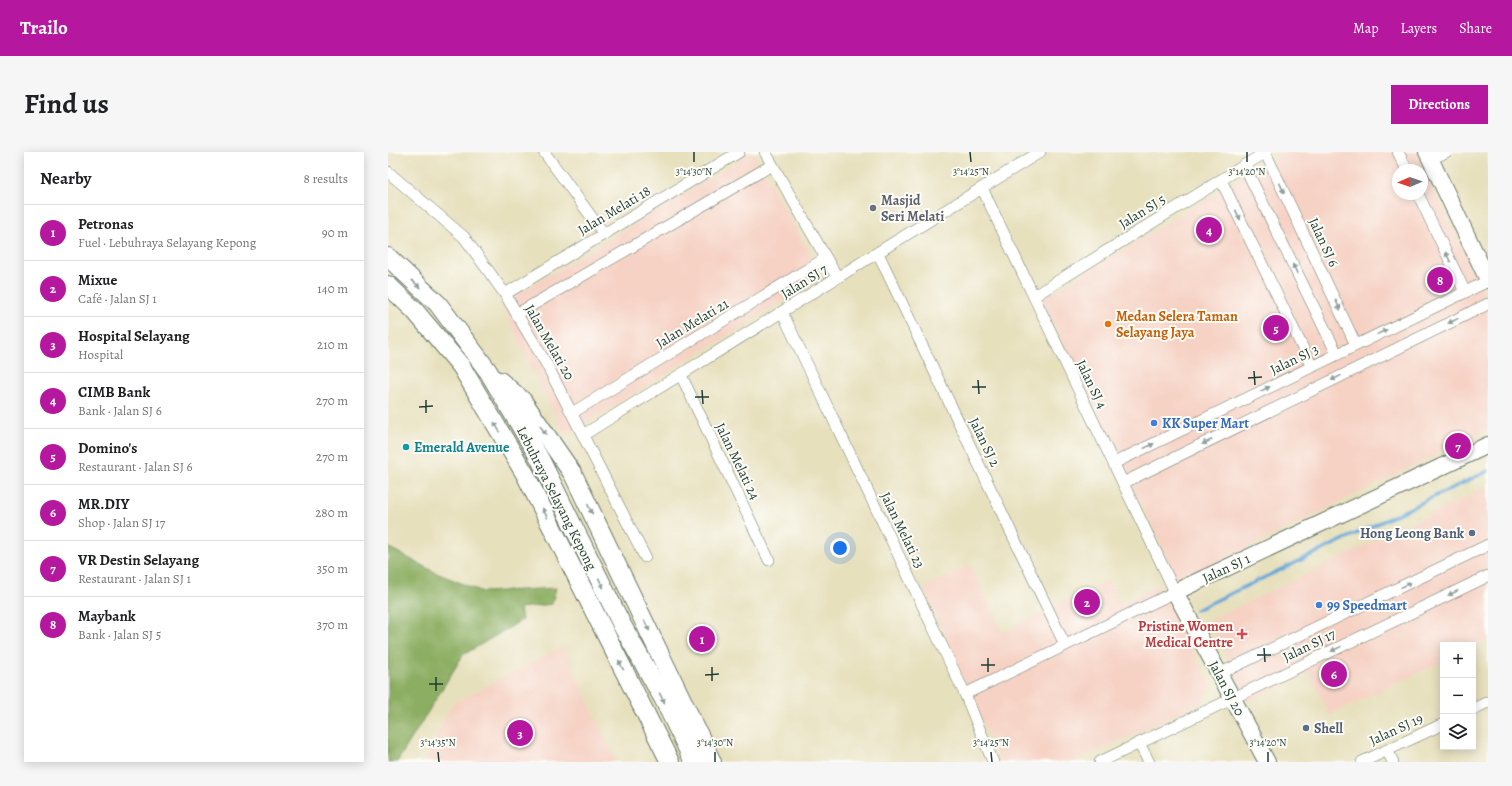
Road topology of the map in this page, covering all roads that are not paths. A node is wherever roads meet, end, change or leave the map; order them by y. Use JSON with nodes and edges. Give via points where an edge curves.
{"nodes":[{"id":1,"x":544,"y":152,"type":"edge"},
{"id":2,"x":739,"y":152,"type":"edge"},
{"id":3,"x":765,"y":152,"type":"edge"},
{"id":4,"x":1040,"y":152,"type":"edge"},
{"id":5,"x":1265,"y":152,"type":"edge"},
{"id":6,"x":1398,"y":152,"type":"edge"},
{"id":7,"x":1446,"y":152,"type":"edge"},
{"id":8,"x":1027,"y":155,"type":"edge"},
{"id":9,"x":1429,"y":156,"type":"edge"},
{"id":10,"x":1404,"y":164,"type":"edge"},
{"id":11,"x":772,"y":165,"type":"junction"},
{"id":12,"x":1244,"y":165,"type":"junction"},
{"id":13,"x":388,"y":172,"type":"edge"},
{"id":14,"x":1221,"y":180,"type":"junction"},
{"id":15,"x":982,"y":188,"type":"junction"},
{"id":16,"x":1421,"y":200,"type":"edge"},
{"id":17,"x":604,"y":234,"type":"junction"},
{"id":18,"x":878,"y":253,"type":"junction"},
{"id":19,"x":388,"y":257,"type":"edge"},
{"id":20,"x":826,"y":258,"type":"junction"},
{"id":21,"x":838,"y":278,"type":"junction"},
{"id":22,"x":1488,"y":280,"type":"edge"},
{"id":23,"x":388,"y":285,"type":"edge"},
{"id":24,"x":1465,"y":292,"type":"junction"},
{"id":25,"x":505,"y":294,"type":"junction"},
{"id":26,"x":1034,"y":296,"type":"junction"},
{"id":27,"x":1488,"y":304,"type":"edge"},
{"id":28,"x":782,"y":312,"type":"junction"},
{"id":29,"x":518,"y":314,"type":"junction"},
{"id":30,"x":1356,"y":345,"type":"junction"},
{"id":31,"x":1337,"y":354,"type":"junction"},
{"id":32,"x":1312,"y":366,"type":"junction"},
{"id":33,"x":488,"y":371,"type":"junction"},
{"id":34,"x":681,"y":375,"type":"junction"},
{"id":35,"x":572,"y":413,"type":"junction"},
{"id":36,"x":583,"y":435,"type":"junction"},
{"id":37,"x":1488,"y":445,"type":"edge"},
{"id":38,"x":1114,"y":463,"type":"junction"},
{"id":39,"x":1123,"y":483,"type":"junction"},
{"id":40,"x":1488,"y":545,"type":"edge"},
{"id":41,"x":645,"y":557,"type":"dead end"},
{"id":42,"x":769,"y":560,"type":"dead end"},
{"id":43,"x":1488,"y":576,"type":"edge"},
{"id":44,"x":1175,"y":592,"type":"junction"},
{"id":45,"x":1065,"y":645,"type":"junction"},
{"id":46,"x":1219,"y":674,"type":"junction"},
{"id":47,"x":964,"y":694,"type":"junction"},
{"id":48,"x":1232,"y":698,"type":"junction"},
{"id":49,"x":1488,"y":702,"type":"edge"},
{"id":50,"x":1476,"y":708,"type":"edge"},
{"id":51,"x":1440,"y":725,"type":"edge"},
{"id":52,"x":1139,"y":743,"type":"junction"},
{"id":53,"x":1387,"y":750,"type":"junction"},
{"id":54,"x":670,"y":762,"type":"edge"},
{"id":55,"x":694,"y":762,"type":"edge"},
{"id":56,"x":712,"y":762,"type":"edge"},
{"id":57,"x":993,"y":762,"type":"edge"},
{"id":58,"x":1100,"y":762,"type":"edge"},
{"id":59,"x":1149,"y":762,"type":"edge"},
{"id":60,"x":1267,"y":762,"type":"edge"},
{"id":61,"x":1362,"y":762,"type":"edge"},
{"id":62,"x":1393,"y":762,"type":"edge"}],
"edges":[{"from":1,"to":17,"type":"street"},
{"from":2,"to":17,"type":"street","name":"Jalan Melati 18"},
{"from":3,"to":11,"type":"street"},
{"from":4,"to":8,"type":"street","name":"Jalan SJ 7"},
{"from":5,"to":12,"type":"street","name":"Jalan SJ 5"},
{"from":5,"to":30,"type":"street","name":"Jalan SJ 6","one_way":true},
{"from":6,"to":10,"type":"street"},
{"from":7,"to":9,"type":"street"},
{"from":8,"to":15,"type":"street","name":"Jalan SJ 7"},
{"from":9,"to":22,"type":"street"},
{"from":11,"to":20,"type":"street"},
{"from":11,"to":29,"type":"street"},
{"from":12,"to":14,"type":"street","name":"Jalan SJ 5"},
{"from":31,"to":12,"type":"street","one_way":true},
{"from":13,"to":25,"type":"street","name":"Jalan Melati 20","via":[[464,237]]},
{"from":14,"to":26,"type":"street","name":"Jalan SJ 5"},
{"from":14,"to":32,"type":"street","one_way":true},
{"from":15,"to":18,"type":"street","name":"Jalan SJ 7"},
{"from":15,"to":26,"type":"street","name":"Jalan SJ 4"},
{"from":24,"to":16,"type":"street","one_way":true},
{"from":17,"to":25,"type":"street","name":"Jalan Melati 18"},
{"from":18,"to":21,"type":"street","name":"Jalan SJ 7"},
{"from":18,"to":45,"type":"street","name":"Jalan SJ 2"},
{"from":19,"to":33,"type":"main road","name":"Lebuhraya Selayang Kepong","one_way":true,"via":[[438,304]]},
{"from":20,"to":21,"type":"street"},
{"from":20,"to":35,"type":"street","name":"Jalan Melati 21"},
{"from":21,"to":28,"type":"street","name":"Jalan SJ 7"},
{"from":22,"to":24,"type":"street","name":"Jalan SJ 3"},
{"from":54,"to":23,"type":"main road","name":"Lebuhraya Selayang Kepong","one_way":true,"via":[[525,474],[461,366],[415,311]]},
{"from":30,"to":24,"type":"street","name":"Jalan SJ 3","one_way":true},
{"from":25,"to":29,"type":"street","name":"Jalan Melati 20"},
{"from":26,"to":38,"type":"street","name":"Jalan SJ 4"},
{"from":27,"to":39,"type":"street","one_way":true},
{"from":28,"to":34,"type":"street","name":"Jalan SJ 7"},
{"from":28,"to":47,"type":"street","name":"Jalan Melati 23"},
{"from":29,"to":35,"type":"street","name":"Jalan Melati 20"},
{"from":30,"to":31,"type":"street","name":"Jalan SJ 3"},
{"from":31,"to":32,"type":"street","name":"Jalan SJ 3"},
{"from":38,"to":32,"type":"street","name":"Jalan SJ 3","one_way":true},
{"from":33,"to":55,"type":"main road","name":"Lebuhraya Selayang Kepong","one_way":true,"via":[[540,459],[622,627],[663,698]]},
{"from":33,"to":56,"type":"main road","one_way":true,"via":[[522,400],[573,474]]},
{"from":34,"to":36,"type":"street","name":"Jalan SJ 7"},
{"from":34,"to":42,"type":"street","name":"Jalan Melati 24"},
{"from":35,"to":36,"type":"street","name":"Jalan Melati 20"},
{"from":36,"to":41,"type":"street","name":"Jalan Melati 20"},
{"from":37,"to":44,"type":"street","name":"Jalan SJ 1"},
{"from":38,"to":39,"type":"street","name":"Jalan SJ 4"},
{"from":39,"to":44,"type":"street","name":"Jalan SJ 4"},
{"from":46,"to":40,"type":"street","name":"Jalan SJ 17","one_way":true},
{"from":43,"to":48,"type":"street","name":"Jalan SJ 17","one_way":true},
{"from":44,"to":45,"type":"street","name":"Jalan SJ 1"},
{"from":44,"to":46,"type":"street","name":"Jalan SJ 20"},
{"from":45,"to":47,"type":"street","name":"Jalan SJ 1"},
{"from":46,"to":48,"type":"street","name":"Jalan SJ 20"},
{"from":47,"to":57,"type":"street","name":"Jalan Melati 23"},
{"from":48,"to":52,"type":"street","name":"Jalan SJ 17"},
{"from":48,"to":60,"type":"street","name":"Jalan SJ 20"},
{"from":49,"to":50,"type":"street"},
{"from":51,"to":53,"type":"street","name":"Jalan SJ 19"},
{"from":52,"to":58,"type":"street","name":"Jalan SJ 17"},
{"from":52,"to":59,"type":"street"},
{"from":53,"to":61,"type":"street","name":"Jalan SJ 19"},
{"from":53,"to":62,"type":"street"}]}
